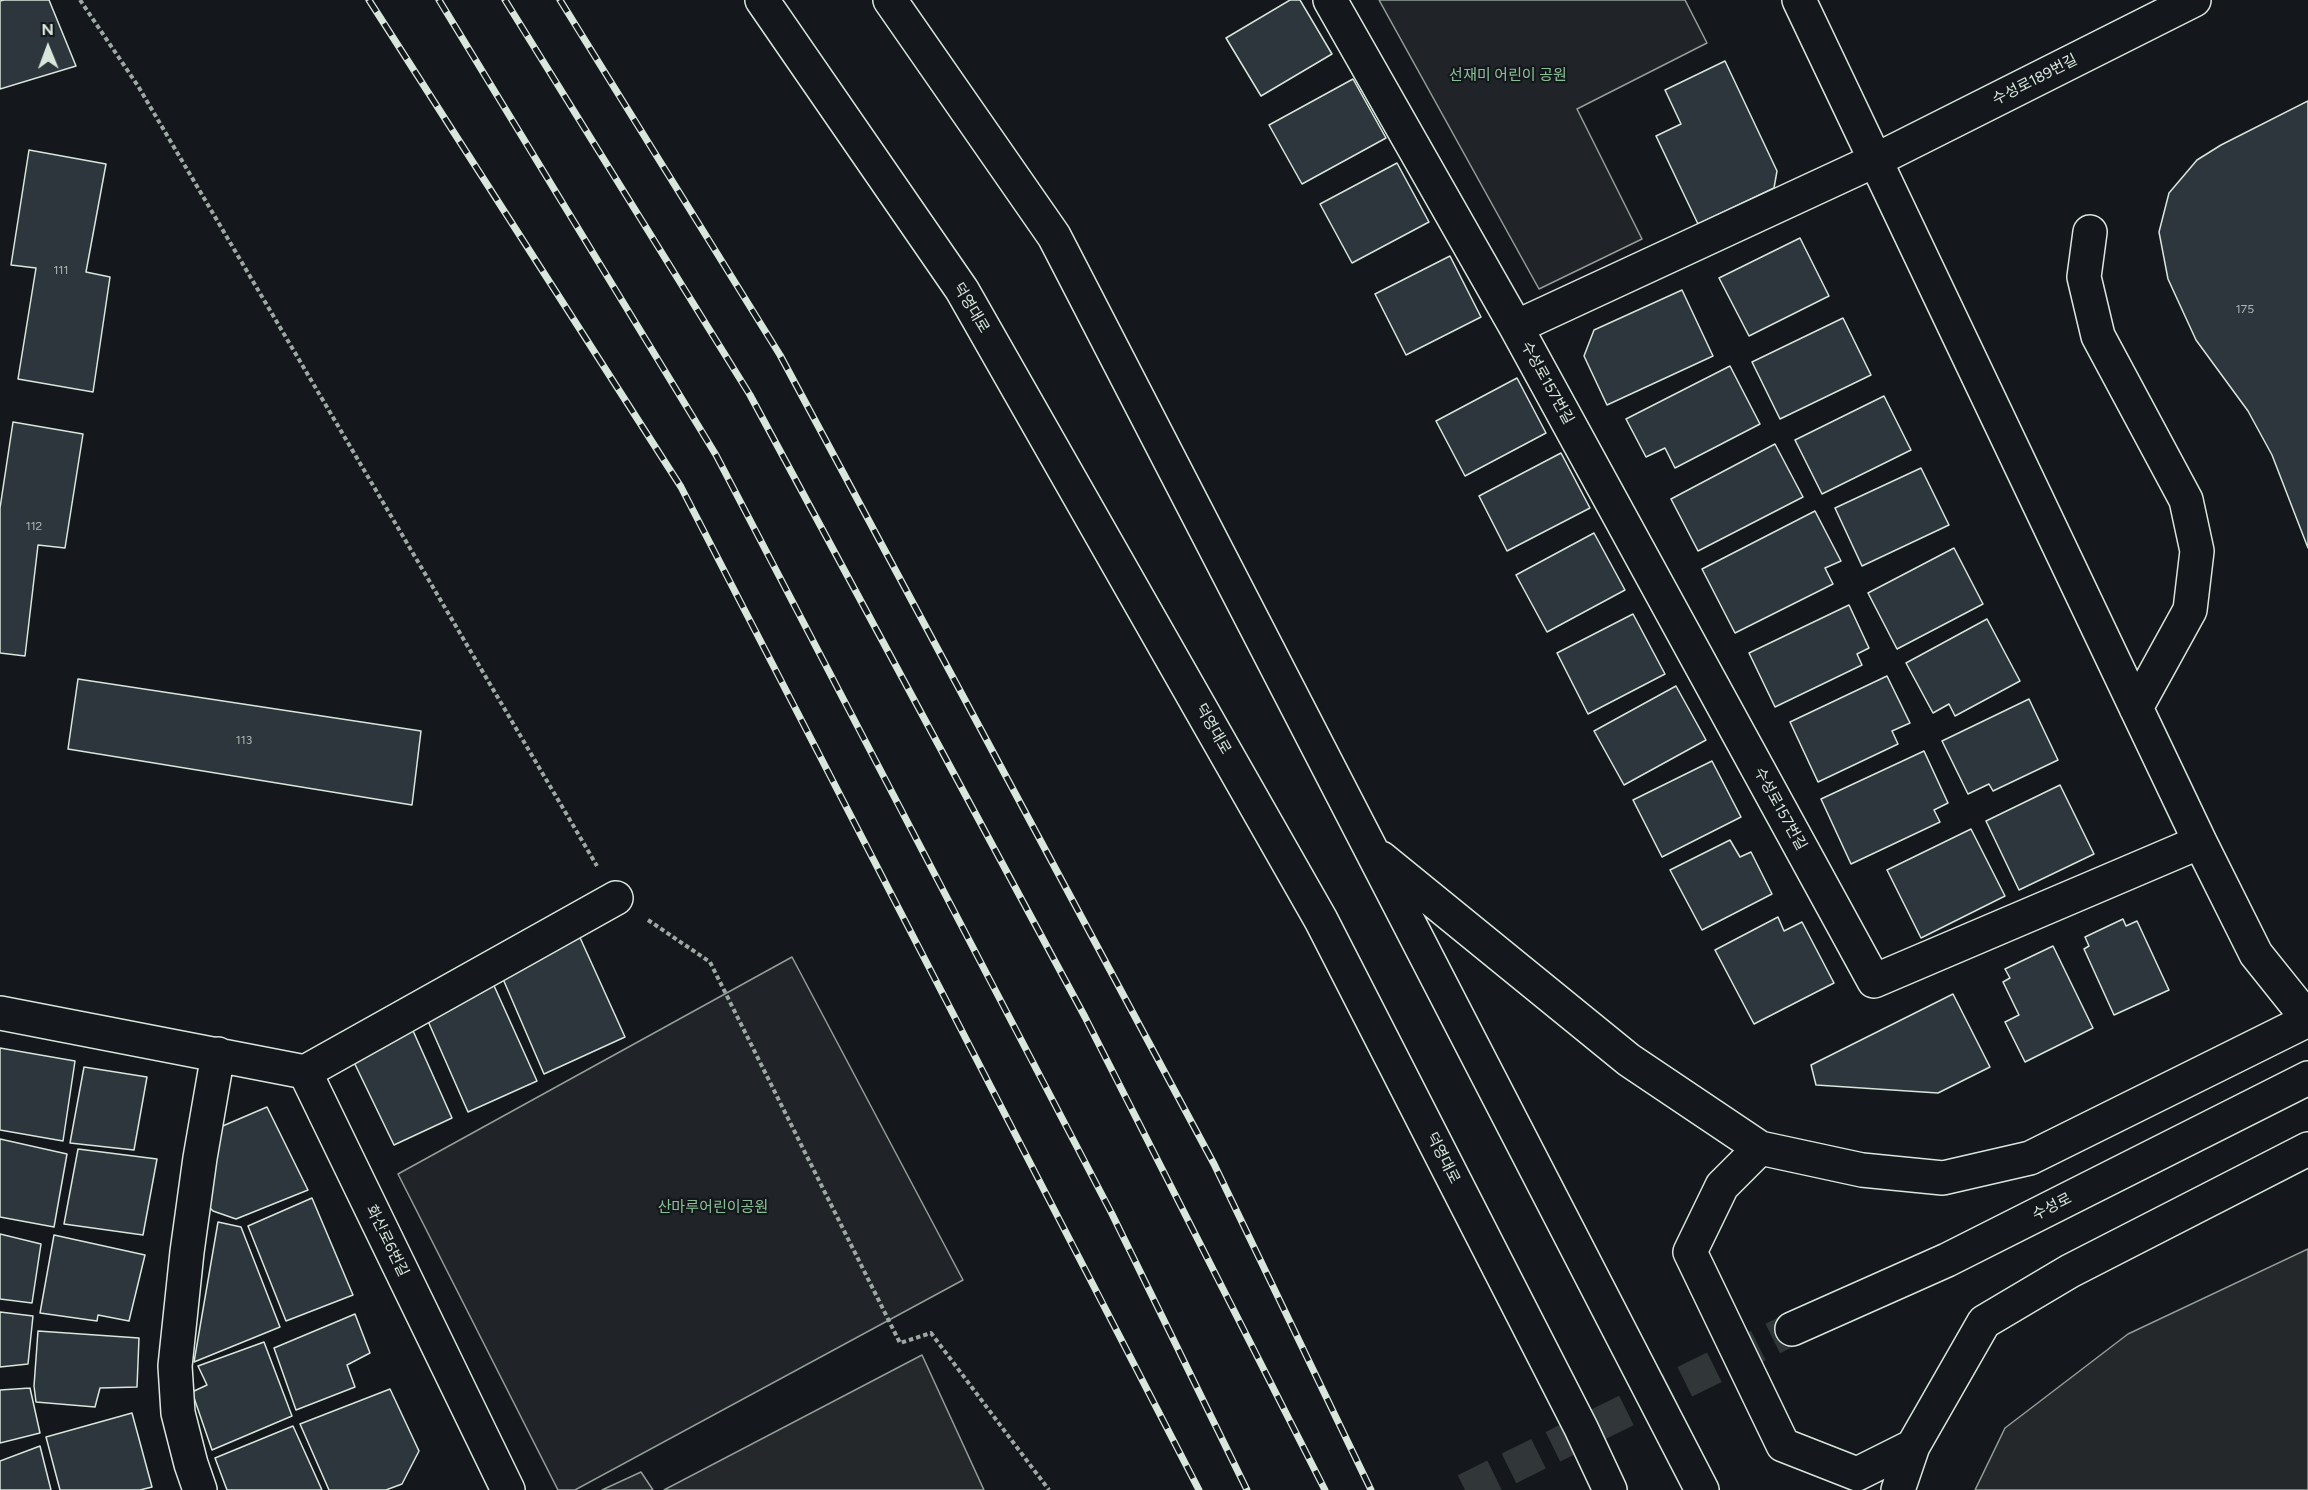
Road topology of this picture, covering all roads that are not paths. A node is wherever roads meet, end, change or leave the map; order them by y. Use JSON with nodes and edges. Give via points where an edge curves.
{"nodes":[{"id":1,"x":762,"y":0,"type":"edge"},
{"id":2,"x":890,"y":0,"type":"edge"},
{"id":3,"x":1330,"y":0,"type":"edge"},
{"id":4,"x":1799,"y":0,"type":"edge"},
{"id":5,"x":2194,"y":0,"type":"edge"},
{"id":6,"x":1876,"y":160,"type":"junction"},
{"id":7,"x":2090,"y":232,"type":"dead end"},
{"id":8,"x":1516,"y":327,"type":"junction"},
{"id":9,"x":2136,"y":708,"type":"junction"},
{"id":10,"x":2200,"y":842,"type":"junction"},
{"id":11,"x":1371,"y":850,"type":"junction"},
{"id":12,"x":616,"y":898,"type":"road end"},
{"id":13,"x":0,"y":1013,"type":"edge"},
{"id":14,"x":2308,"y":1020,"type":"edge"},
{"id":15,"x":218,"y":1054,"type":"junction"},
{"id":16,"x":306,"y":1072,"type":"junction"},
{"id":17,"x":2308,"y":1078,"type":"edge"},
{"id":18,"x":1760,"y":1149,"type":"junction"},
{"id":19,"x":2308,"y":1149,"type":"edge"},
{"id":20,"x":1792,"y":1329,"type":"tunnel mouth"},
{"id":21,"x":1913,"y":1446,"type":"junction"},
{"id":22,"x":200,"y":1490,"type":"edge"},
{"id":23,"x":508,"y":1490,"type":"edge"},
{"id":24,"x":1610,"y":1490,"type":"edge"},
{"id":25,"x":1702,"y":1490,"type":"edge"},
{"id":26,"x":1898,"y":1490,"type":"edge"}],
"edges":[{"from":1,"to":24,"type":"main road","name":"덕영대로","via":[[962,290],[1280,847],[1332,941]]},
{"from":2,"to":11,"type":"main road","via":[[1054,236]]},
{"from":3,"to":8,"type":"main road","name":"수성로157번길"},
{"from":4,"to":6,"type":"main road"},
{"from":5,"to":6,"type":"main road","name":"수성로189번길"},
{"from":6,"to":8,"type":"main road","name":"수성로157번길"},
{"from":6,"to":9,"type":"main road"},
{"from":7,"to":9,"type":"main road","via":[[2084,277],[2098,336],[2186,500],[2197,551],[2190,610]]},
{"from":8,"to":10,"type":"main road","name":"수성로157번길","via":[[1874,981]]},
{"from":9,"to":10,"type":"main road"},
{"from":10,"to":14,"type":"main road","via":[[2256,954]]},
{"from":11,"to":18,"type":"main road","via":[[1629,1060]]},
{"from":11,"to":25,"type":"main road"},
{"from":12,"to":16,"type":"main road"},
{"from":13,"to":15,"type":"main road"},
{"from":14,"to":18,"type":"main road","via":[[2030,1158],[1943,1178],[1862,1170]]},
{"from":15,"to":16,"type":"main road"},
{"from":15,"to":22,"type":"main road","via":[[187,1252],[175,1366],[178,1413]]},
{"from":16,"to":23,"type":"main road","name":"화산로6번길"},
{"from":17,"to":20,"type":"main road","name":"수성로","via":[[1947,1260]]},
{"from":18,"to":21,"type":"main road","via":[[1722,1186],[1690,1252],[1783,1445],[1857,1474]]},
{"from":19,"to":21,"type":"main road","via":[[2070,1271],[1984,1322]]},
{"from":21,"to":26,"type":"main road"}]}
